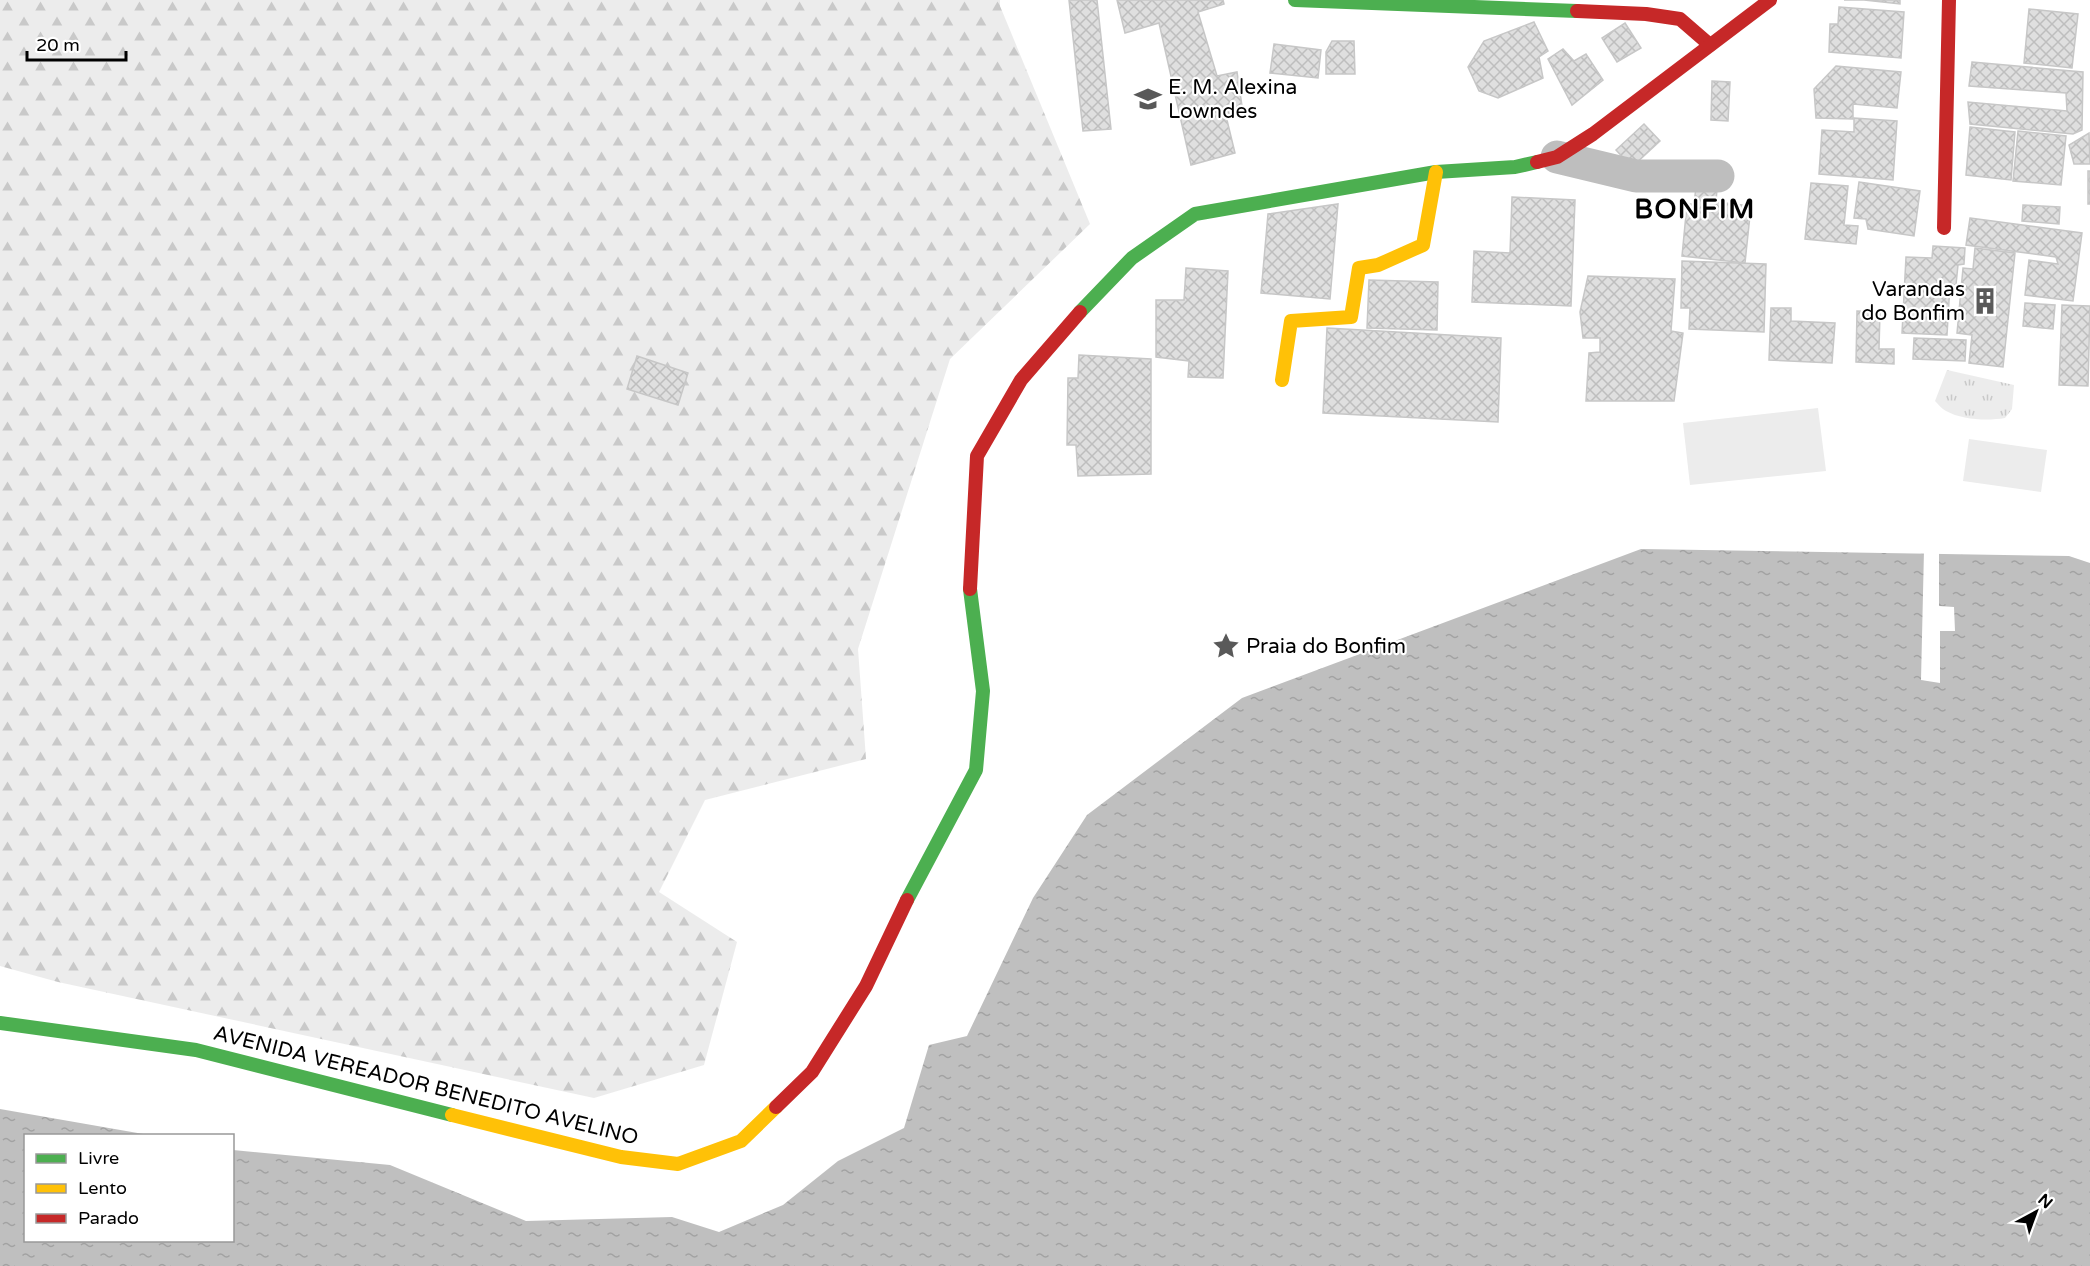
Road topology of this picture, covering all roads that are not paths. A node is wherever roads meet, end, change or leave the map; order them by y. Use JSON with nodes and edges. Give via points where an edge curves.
{"nodes":[{"id":1,"x":1295,"y":0,"type":"edge"},
{"id":2,"x":1770,"y":0,"type":"edge"},
{"id":3,"x":1949,"y":0,"type":"edge"},
{"id":4,"x":1436,"y":2,"type":"edge"},
{"id":5,"x":1710,"y":45,"type":"junction"},
{"id":6,"x":1557,"y":157,"type":"junction"},
{"id":7,"x":1436,"y":172,"type":"junction"},
{"id":8,"x":1718,"y":176,"type":"dead end"},
{"id":9,"x":1944,"y":228,"type":"dead end"},
{"id":10,"x":1282,"y":380,"type":"dead end"},
{"id":11,"x":0,"y":1023,"type":"edge"}],
"edges":[{"from":1,"to":4,"type":"main road"},
{"from":2,"to":5,"type":"main road","name":"AVENIDA VEREADOR BENEDITO AVELINO"},
{"from":3,"to":9,"type":"main road"},
{"from":4,"to":5,"type":"main road","via":[[1680,19]]},
{"from":5,"to":6,"type":"main road","name":"AVENIDA VEREADOR BENEDITO AVELINO"},
{"from":6,"to":7,"type":"main road","name":"AVENIDA VEREADOR BENEDITO AVELINO","via":[[1515,167]]},
{"from":6,"to":8,"type":"street","via":[[1636,176]]},
{"from":7,"to":10,"type":"main road","via":[[1423,245],[1378,266],[1359,268],[1351,317],[1291,321]]},
{"from":7,"to":11,"type":"main road","name":"AVENIDA VEREADOR BENEDITO AVELINO","via":[[1195,214],[1132,258],[1021,380],[977,456],[970,592],[983,692],[976,770],[866,986],[812,1072],[741,1141],[678,1164],[621,1157],[196,1050]]}]}
